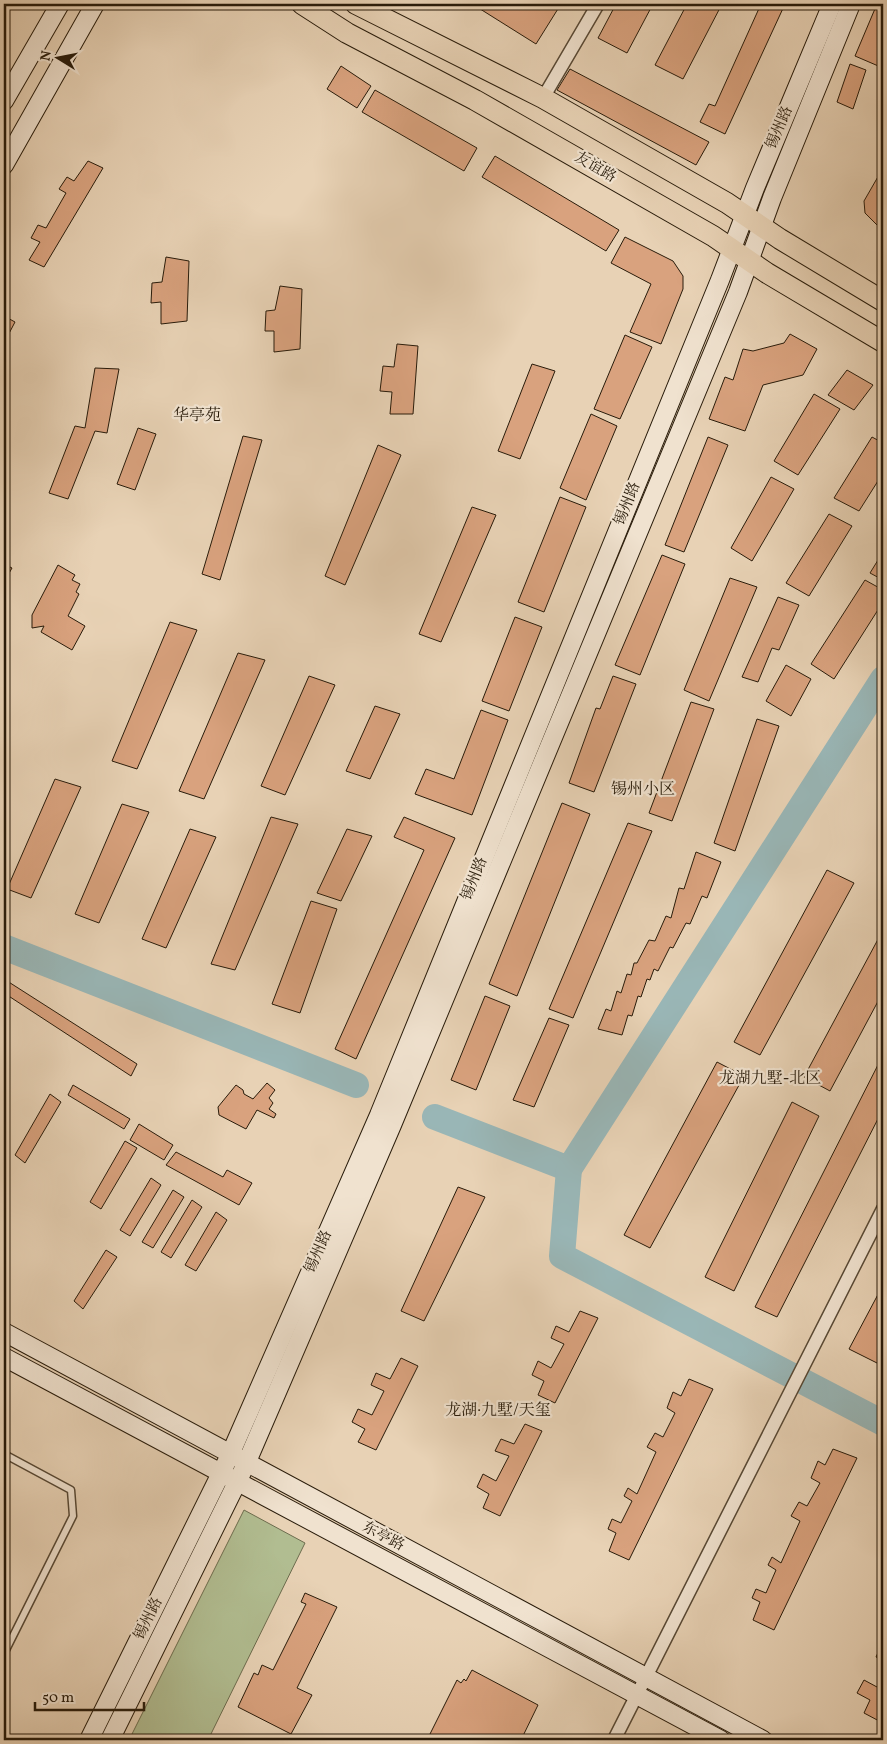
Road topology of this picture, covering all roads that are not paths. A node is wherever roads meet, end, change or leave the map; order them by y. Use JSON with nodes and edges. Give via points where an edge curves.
{"nodes":[{"id":1,"x":60,"y":4,"type":"edge"},
{"id":2,"x":95,"y":4,"type":"edge"},
{"id":3,"x":302,"y":4,"type":"edge"},
{"id":4,"x":356,"y":4,"type":"edge"},
{"id":5,"x":598,"y":4,"type":"edge"},
{"id":6,"x":832,"y":4,"type":"edge"},
{"id":7,"x":851,"y":4,"type":"edge"},
{"id":8,"x":543,"y":98,"type":"junction"},
{"id":9,"x":4,"y":101,"type":"edge"},
{"id":10,"x":4,"y":165,"type":"edge"},
{"id":11,"x":744,"y":215,"type":"junction"},
{"id":12,"x":762,"y":226,"type":"junction"},
{"id":13,"x":732,"y":248,"type":"junction"},
{"id":14,"x":749,"y":261,"type":"junction"},
{"id":15,"x":883,"y":301,"type":"edge"},
{"id":16,"x":883,"y":342,"type":"edge"},
{"id":17,"x":883,"y":1208,"type":"edge"},
{"id":18,"x":4,"y":1332,"type":"edge"},
{"id":19,"x":4,"y":1357,"type":"edge"},
{"id":20,"x":4,"y":1454,"type":"edge"},
{"id":21,"x":230,"y":1455,"type":"junction"},
{"id":22,"x":246,"y":1464,"type":"junction"},
{"id":23,"x":221,"y":1472,"type":"junction"},
{"id":24,"x":238,"y":1482,"type":"junction"},
{"id":25,"x":4,"y":1654,"type":"edge"},
{"id":26,"x":646,"y":1678,"type":"junction"},
{"id":27,"x":637,"y":1695,"type":"junction"},
{"id":28,"x":89,"y":1740,"type":"edge"},
{"id":29,"x":110,"y":1740,"type":"edge"},
{"id":30,"x":614,"y":1740,"type":"edge"},
{"id":31,"x":721,"y":1740,"type":"edge"},
{"id":32,"x":763,"y":1740,"type":"edge"}],
"edges":[{"from":1,"to":9,"type":"street"},
{"from":2,"to":10,"type":"street"},
{"from":3,"to":13,"type":"main road","name":"友谊路","via":[[347,33],[484,105]]},
{"from":4,"to":8,"type":"main road"},
{"from":5,"to":8,"type":"street"},
{"from":6,"to":11,"type":"street","name":"锡州路"},
{"from":7,"to":12,"type":"street","name":"锡州路"},
{"from":8,"to":11,"type":"main road"},
{"from":11,"to":12,"type":"main road"},
{"from":11,"to":13,"type":"street","name":"锡州路"},
{"from":12,"to":14,"type":"street","name":"锡州路"},
{"from":12,"to":15,"type":"main road"},
{"from":13,"to":14,"type":"main road","name":"友谊路"},
{"from":13,"to":21,"type":"street","name":"锡州路","via":[[379,1115]]},
{"from":14,"to":16,"type":"main road","name":"友谊路"},
{"from":14,"to":22,"type":"street","name":"锡州路","via":[[392,1125]]},
{"from":17,"to":26,"type":"street"},
{"from":18,"to":21,"type":"street","name":"东亭路"},
{"from":19,"to":23,"type":"street","name":"东亭路"},
{"from":20,"to":25,"type":"lane","via":[[71,1490],[73,1516]]},
{"from":21,"to":22,"type":"street","name":"东亭路"},
{"from":21,"to":23,"type":"street","name":"锡州路"},
{"from":22,"to":24,"type":"street","name":"锡州路"},
{"from":22,"to":26,"type":"street","name":"东亭路"},
{"from":23,"to":24,"type":"street","name":"东亭路"},
{"from":23,"to":28,"type":"street","name":"锡州路"},
{"from":24,"to":27,"type":"street","name":"东亭路"},
{"from":24,"to":29,"type":"street","name":"锡州路"},
{"from":26,"to":27,"type":"street"},
{"from":26,"to":32,"type":"street","name":"东亭路"},
{"from":27,"to":30,"type":"street"},
{"from":27,"to":31,"type":"street","name":"东亭路"}]}
